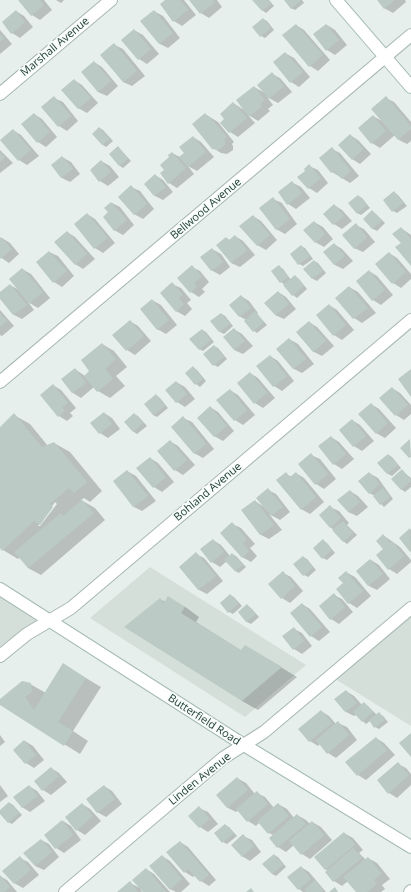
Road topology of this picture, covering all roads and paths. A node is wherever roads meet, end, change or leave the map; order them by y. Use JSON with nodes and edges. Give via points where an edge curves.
{"nodes":[{"id":1,"x":111,"y":0,"type":"edge"},
{"id":2,"x":336,"y":0,"type":"edge"},
{"id":3,"x":411,"y":35,"type":"edge"},
{"id":4,"x":386,"y":57,"type":"junction"},
{"id":5,"x":411,"y":87,"type":"edge"},
{"id":6,"x":0,"y":94,"type":"edge"},
{"id":7,"x":411,"y":320,"type":"edge"},
{"id":8,"x":0,"y":382,"type":"edge"},
{"id":9,"x":0,"y":589,"type":"edge"},
{"id":10,"x":411,"y":608,"type":"edge"},
{"id":11,"x":50,"y":621,"type":"junction"},
{"id":12,"x":0,"y":656,"type":"edge"},
{"id":13,"x":244,"y":745,"type":"junction"},
{"id":14,"x":411,"y":847,"type":"edge"},
{"id":15,"x":65,"y":892,"type":"edge"}],
"edges":[{"from":1,"to":6,"type":"street","name":"Marshall Avenue"},
{"from":2,"to":4,"type":"street"},
{"from":3,"to":4,"type":"street","name":"Bellwood Avenue"},
{"from":4,"to":5,"type":"street"},
{"from":4,"to":8,"type":"street","name":"Bellwood Avenue"},
{"from":7,"to":11,"type":"street","name":"Bohland Avenue","via":[[71,608]]},
{"from":9,"to":11,"type":"street","name":"Butterfield Road"},
{"from":10,"to":13,"type":"street","name":"Linden Avenue","via":[[264,732]]},
{"from":11,"to":12,"type":"street","name":"Bohland Avenue","via":[[27,634]]},
{"from":11,"to":13,"type":"street","name":"Butterfield Road"},
{"from":13,"to":14,"type":"street","name":"Butterfield Road"},
{"from":13,"to":15,"type":"street","name":"Linden Avenue","via":[[223,758]]}]}
